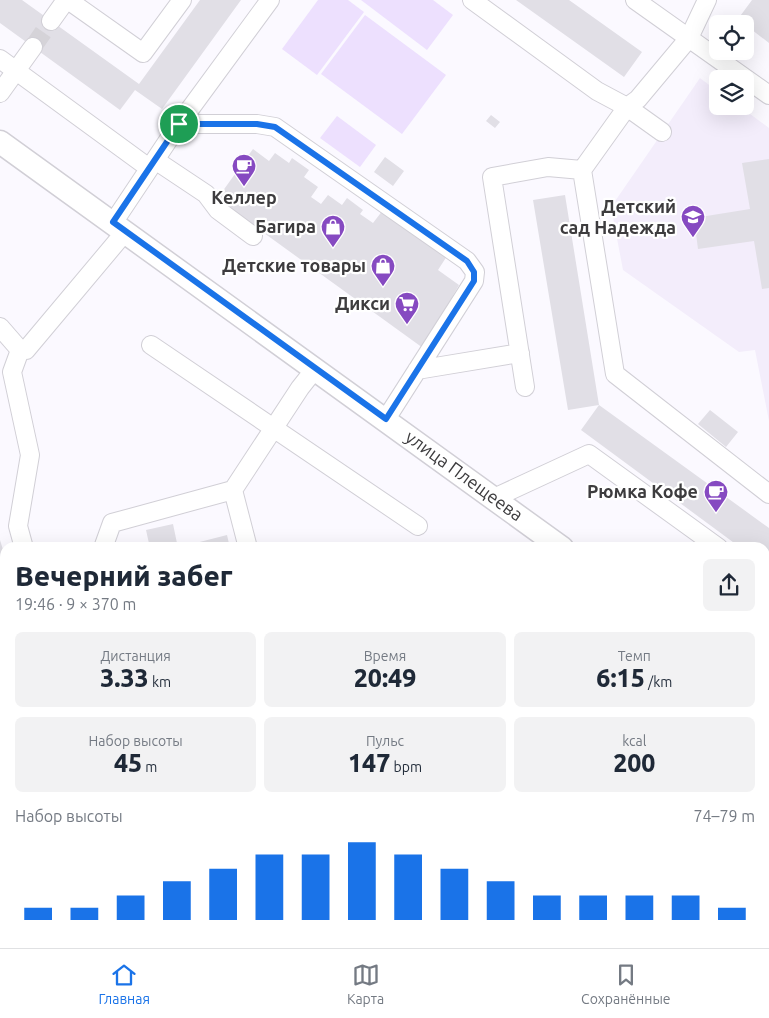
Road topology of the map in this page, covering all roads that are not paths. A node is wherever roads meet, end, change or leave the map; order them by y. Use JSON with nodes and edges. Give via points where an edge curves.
{"nodes":[{"id":1,"x":67,"y":0,"type":"edge"},
{"id":2,"x":182,"y":0,"type":"edge"},
{"id":3,"x":270,"y":0,"type":"edge"},
{"id":4,"x":472,"y":0,"type":"edge"},
{"id":5,"x":635,"y":0,"type":"edge"},
{"id":6,"x":707,"y":0,"type":"edge"},
{"id":7,"x":52,"y":21,"type":"tunnel mouth"},
{"id":8,"x":689,"y":38,"type":"junction"},
{"id":9,"x":33,"y":47,"type":"tunnel mouth"},
{"id":10,"x":0,"y":59,"type":"edge"},
{"id":11,"x":16,"y":71,"type":"junction"},
{"id":12,"x":0,"y":93,"type":"edge"},
{"id":13,"x":769,"y":95,"type":"edge"},
{"id":14,"x":627,"y":107,"type":"junction"},
{"id":15,"x":179,"y":124,"type":"junction"},
{"id":16,"x":662,"y":132,"type":"dead end"},
{"id":17,"x":0,"y":142,"type":"edge"},
{"id":18,"x":152,"y":164,"type":"junction"},
{"id":19,"x":582,"y":170,"type":"junction"},
{"id":20,"x":119,"y":227,"type":"junction"},
{"id":21,"x":253,"y":236,"type":"dead end"},
{"id":22,"x":0,"y":327,"type":"edge"},
{"id":23,"x":151,"y":345,"type":"dead end"},
{"id":24,"x":20,"y":350,"type":"junction"},
{"id":25,"x":520,"y":353,"type":"junction"},
{"id":26,"x":315,"y":369,"type":"junction"},
{"id":27,"x":417,"y":370,"type":"junction"},
{"id":28,"x":6,"y":374,"type":"edge"},
{"id":29,"x":525,"y":387,"type":"dead end"},
{"id":30,"x":386,"y":419,"type":"junction"},
{"id":31,"x":273,"y":428,"type":"junction"},
{"id":32,"x":233,"y":490,"type":"junction"},
{"id":33,"x":769,"y":494,"type":"edge"},
{"id":34,"x":494,"y":498,"type":"junction"},
{"id":35,"x":418,"y":526,"type":"dead end"},
{"id":36,"x":22,"y":542,"type":"edge"},
{"id":37,"x":105,"y":542,"type":"edge"},
{"id":38,"x":246,"y":542,"type":"edge"},
{"id":39,"x":554,"y":542,"type":"edge"},
{"id":40,"x":711,"y":542,"type":"edge"}],
"edges":[{"from":1,"to":2,"type":"street","via":[[143,53]]},
{"from":1,"to":7,"type":"street"},
{"from":3,"to":15,"type":"street"},
{"from":4,"to":14,"type":"street","via":[[597,90]]},
{"from":5,"to":8,"type":"street"},
{"from":6,"to":8,"type":"street"},
{"from":8,"to":13,"type":"street"},
{"from":8,"to":14,"type":"street","via":[[638,99]]},
{"from":9,"to":11,"type":"street"},
{"from":10,"to":11,"type":"street"},
{"from":11,"to":12,"type":"street"},
{"from":11,"to":18,"type":"street"},
{"from":14,"to":16,"type":"street"},
{"from":14,"to":19,"type":"street"},
{"from":15,"to":18,"type":"street"},
{"from":15,"to":27,"type":"street","via":[[275,127],[467,261],[474,272],[474,281]]},
{"from":17,"to":20,"type":"main road","name":"улица Плещеева"},
{"from":18,"to":20,"type":"street"},
{"from":18,"to":21,"type":"street","via":[[206,194],[218,210]]},
{"from":19,"to":25,"type":"street","via":[[548,167],[492,177]]},
{"from":19,"to":33,"type":"street","via":[[615,374]]},
{"from":20,"to":24,"type":"street","via":[[26,350]]},
{"from":20,"to":26,"type":"main road","name":"улица Плещеева"},
{"from":22,"to":24,"type":"street"},
{"from":23,"to":31,"type":"street"},
{"from":24,"to":28,"type":"street"},
{"from":25,"to":27,"type":"street"},
{"from":25,"to":29,"type":"street"},
{"from":26,"to":30,"type":"main road","name":"улица Плещеева"},
{"from":26,"to":31,"type":"street"},
{"from":27,"to":30,"type":"street"},
{"from":28,"to":36,"type":"street","via":[[30,455],[18,526]]},
{"from":30,"to":34,"type":"main road","name":"улица Плещеева"},
{"from":31,"to":32,"type":"street"},
{"from":31,"to":35,"type":"street"},
{"from":32,"to":37,"type":"street","via":[[112,522]]},
{"from":32,"to":38,"type":"street"},
{"from":34,"to":39,"type":"main road","name":"улица Плещеева"},
{"from":34,"to":40,"type":"street","via":[[589,454]]}]}
